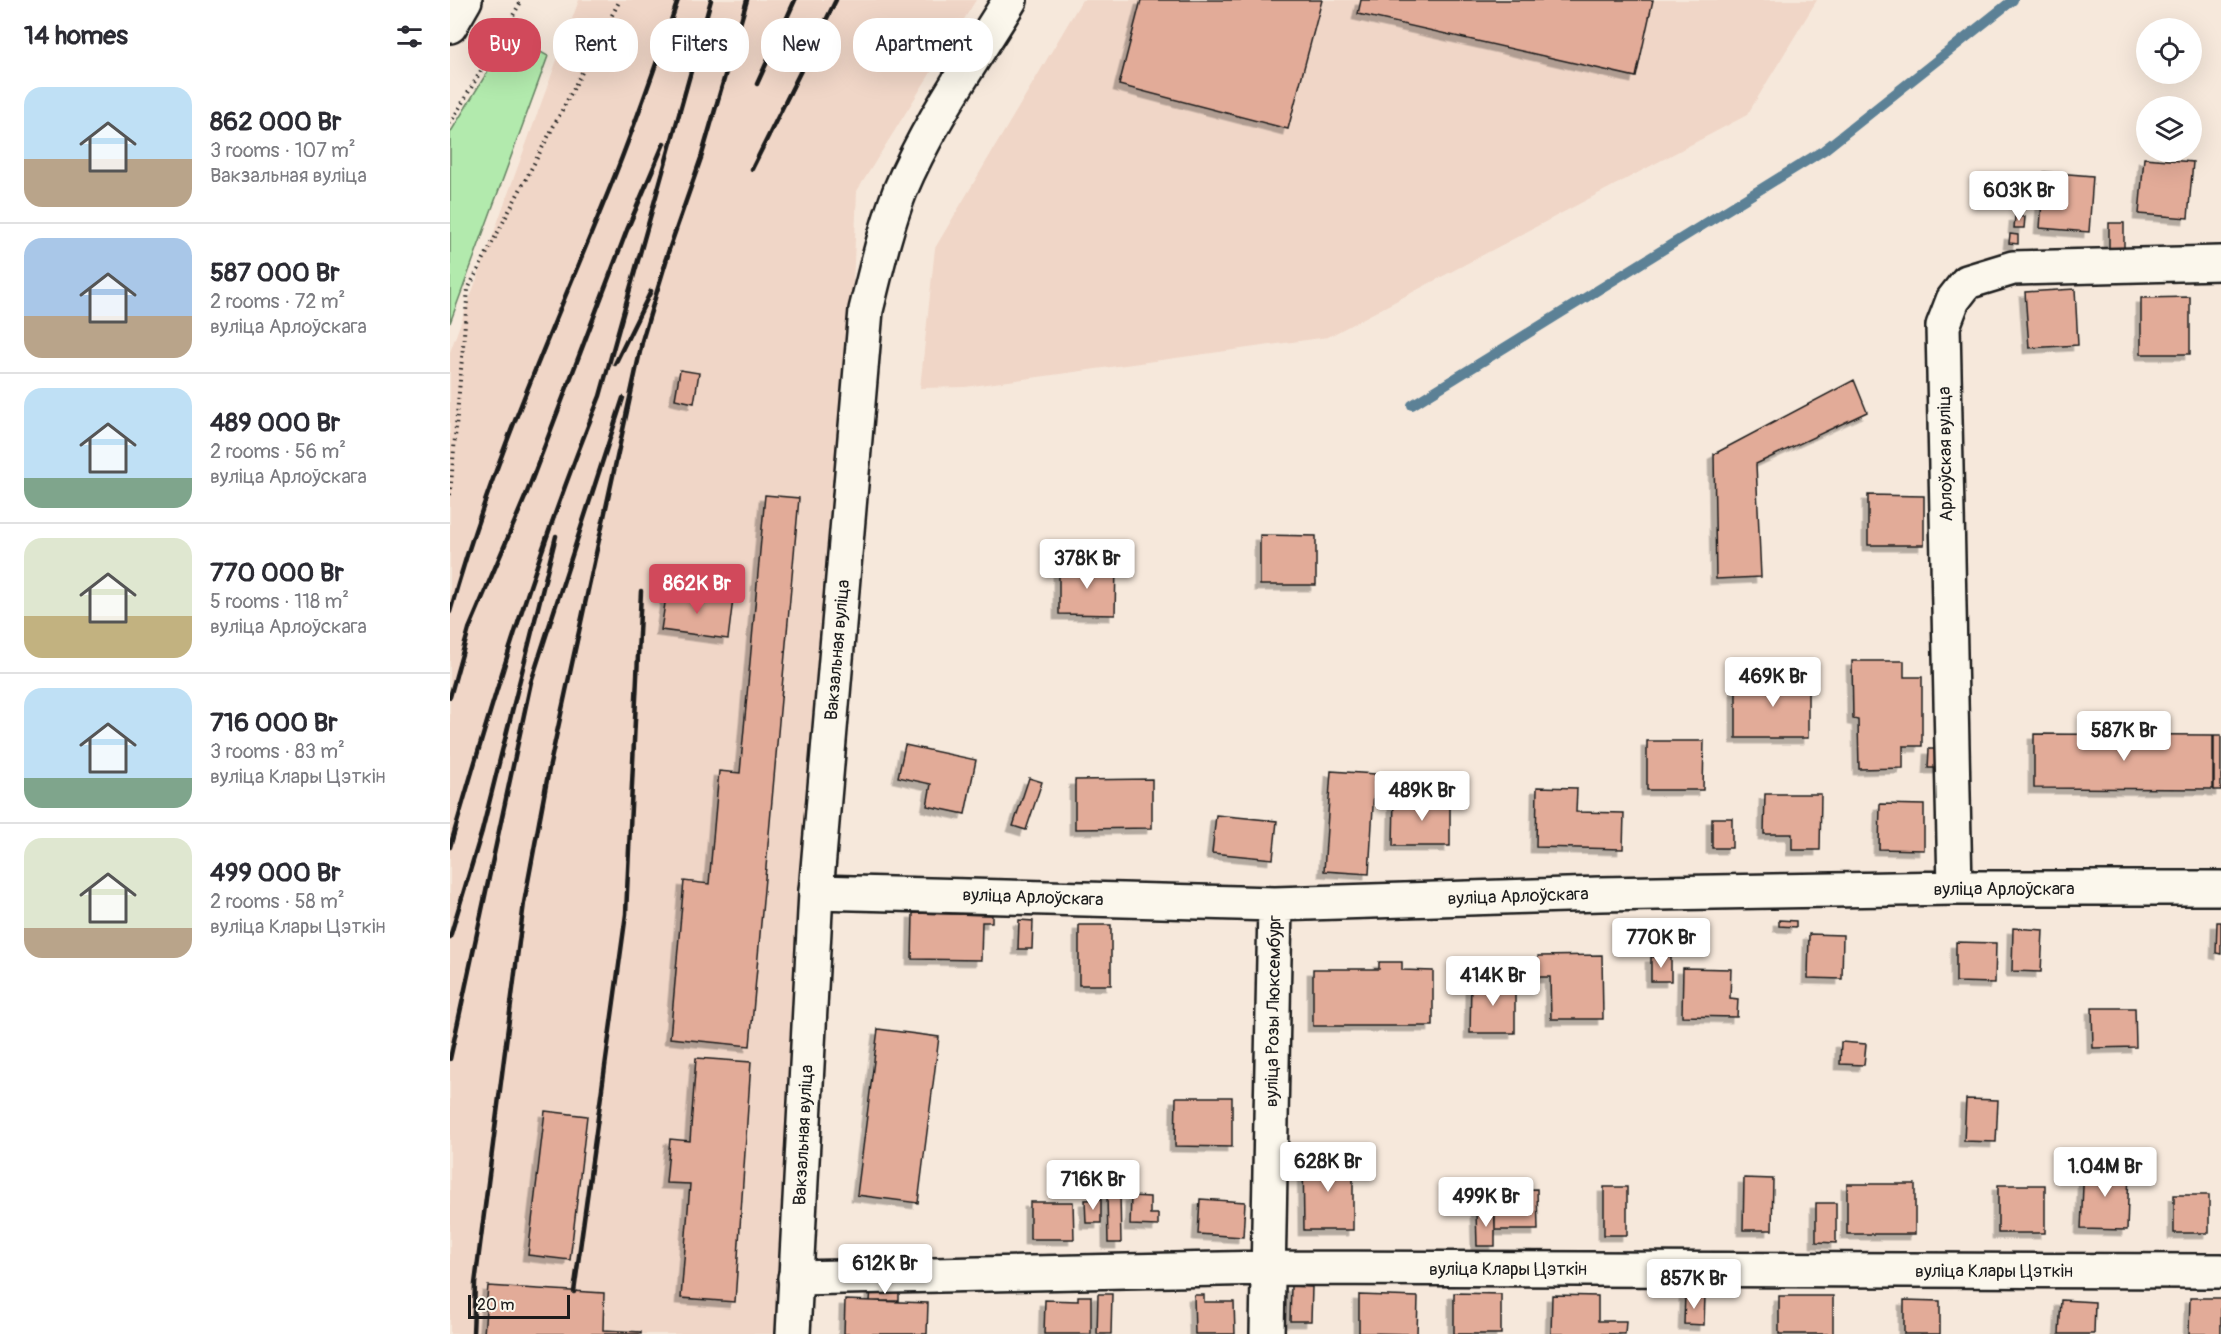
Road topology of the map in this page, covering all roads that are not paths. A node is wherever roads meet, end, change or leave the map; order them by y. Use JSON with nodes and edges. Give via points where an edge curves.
{"nodes":[{"id":1,"x":465,"y":0,"type":"edge"},
{"id":2,"x":1010,"y":0,"type":"edge"},
{"id":3,"x":450,"y":26,"type":"edge"},
{"id":4,"x":2221,"y":263,"type":"edge"},
{"id":5,"x":1955,"y":888,"type":"junction"},
{"id":6,"x":2221,"y":888,"type":"edge"},
{"id":7,"x":816,"y":892,"type":"junction"},
{"id":8,"x":1275,"y":904,"type":"junction"},
{"id":9,"x":1267,"y":1268,"type":"junction"},
{"id":10,"x":2221,"y":1272,"type":"edge"},
{"id":11,"x":795,"y":1278,"type":"junction"},
{"id":12,"x":793,"y":1334,"type":"edge"},
{"id":13,"x":1267,"y":1334,"type":"edge"}],
"edges":[{"from":1,"to":3,"type":"street"},
{"from":2,"to":7,"type":"street","name":"Вакзальная вуліца","via":[[922,146],[901,189],[887,226],[866,310]]},
{"from":4,"to":5,"type":"street","name":"Арлоўская вуліца","via":[[2013,268],[1967,282],[1953,300],[1942,326]]},
{"from":5,"to":6,"type":"street","name":"вуліца Арлоўскага"},
{"from":5,"to":8,"type":"street","name":"вуліца Арлоўскага"},
{"from":7,"to":8,"type":"street","name":"вуліца Арлоўскага"},
{"from":7,"to":11,"type":"street","name":"Вакзальная вуліца"},
{"from":8,"to":9,"type":"street","name":"вуліца Розы Люксембург"},
{"from":9,"to":10,"type":"street","name":"вуліца Клары Цэткін"},
{"from":9,"to":11,"type":"street","name":"вуліца Клары Цэткін"},
{"from":9,"to":13,"type":"street","name":"вуліца Розы Люксембург"},
{"from":11,"to":12,"type":"street","name":"Вакзальная вуліца"}]}
